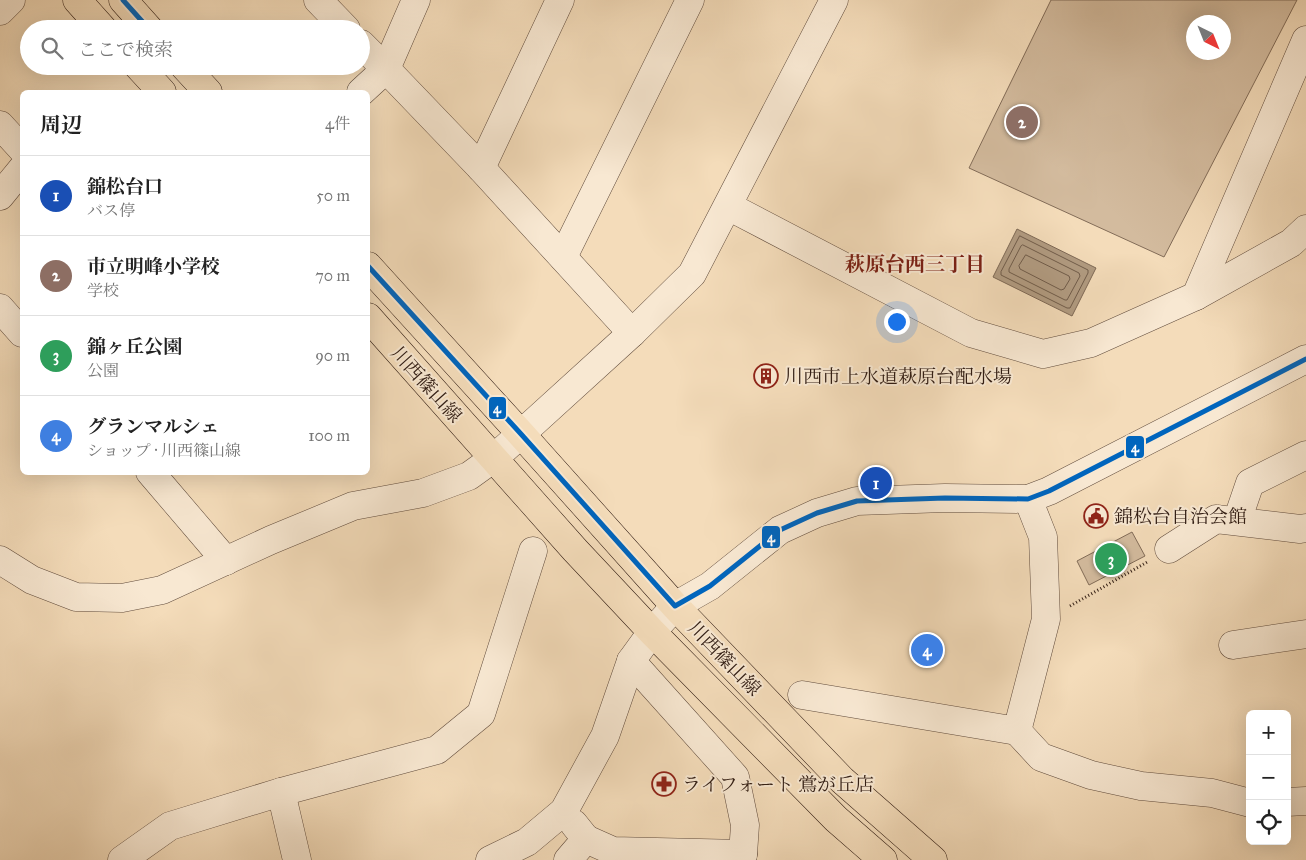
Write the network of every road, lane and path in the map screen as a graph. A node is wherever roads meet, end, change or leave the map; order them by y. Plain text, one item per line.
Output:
1 (11, 0) edge
2 (77, 0) edge
3 (122, 0) edge
4 (318, 0) edge
5 (416, 0) edge
6 (560, 0) edge
7 (690, 0) edge
8 (834, 0) edge
9 (0, 11) edge
10 (95, 20) edge
11 (141, 20) edge
12 (337, 20) edge
13 (1306, 40) edge
14 (370, 53) edge
15 (386, 69) junction
16 (146, 75) edge
17 (192, 75) edge
18 (160, 90) edge
19 (206, 90) edge
20 (363, 90) edge
21 (0, 125) edge
22 (20, 147) edge
23 (481, 168) junction
24 (20, 171) edge
25 (0, 196) edge
26 (728, 206) junction
27 (1306, 229) edge
28 (562, 257) junction
29 (370, 268) edge
30 (1196, 296) junction
31 (0, 308) edge
32 (370, 319) edge
33 (20, 331) edge
34 (632, 333) junction
35 (1306, 359) edge
36 (521, 434) junction
37 (1306, 455) edge
38 (494, 458) junction
39 (153, 475) edge
40 (1028, 499) junction
41 (1237, 521) junction
42 (1306, 528) edge
43 (1169, 549) joint
44 (533, 550) dead end
45 (0, 560) edge
46 (226, 561) junction
47 (675, 606) junction
48 (1046, 619) junction
49 (652, 632) junction
50 (1306, 634) edge
51 (1233, 645) dead end
52 (631, 661) junction
53 (802, 695) dead end
54 (1017, 731) junction
55 (280, 792) junction
56 (1306, 801) edge
57 (1246, 802) edge
58 (1291, 802) edge
59 (564, 811) junction
60 (586, 839) junction
61 (743, 857) edge
62 (122, 860) edge
63 (297, 860) edge
64 (490, 860) edge
65 (568, 860) edge
66 (883, 860) edge
67 (933, 860) edge

1 - 9 street
2 - 10 main road
3 - 11 main road
4 - 12 street
5 - 15 street
6 - 23 street
7 - 28 street
8 - 26 street
13 - 30 street
14 - 15 street
15 - 20 street
15 - 23 street
16 - 18 main road
17 - 19 main road
21 - 22 street
23 - 28 street
24 - 25 street
26 - 30 street
26 - 34 street
27 - 30 street
28 - 34 street
29 - 36 main road, 川西篠山線
31 - 33 street
32 - 38 main road, 川西篠山線
34 - 36 street
35 - 40 street
36 - 38 street
36 - 47 main road, 川西篠山線
37 - 41 street
38 - 46 street
38 - 49 main road, 川西篠山線
39 - 46 street
40 - 47 street
40 - 48 street
41 - 42 street
41 - 43 street
43 - 48 path
44 - 55 street
45 - 46 street
47 - 49 street
47 - 67 main road, 川西篠山線
48 - 54 street
49 - 52 street
49 - 66 main road, 川西篠山線
50 - 51 street
52 - 59 street
52 - 61 street
53 - 54 street
54 - 57 street
55 - 62 street
55 - 63 street
56 - 58 street
59 - 60 street
59 - 64 street
60 - 61 street
60 - 65 street

